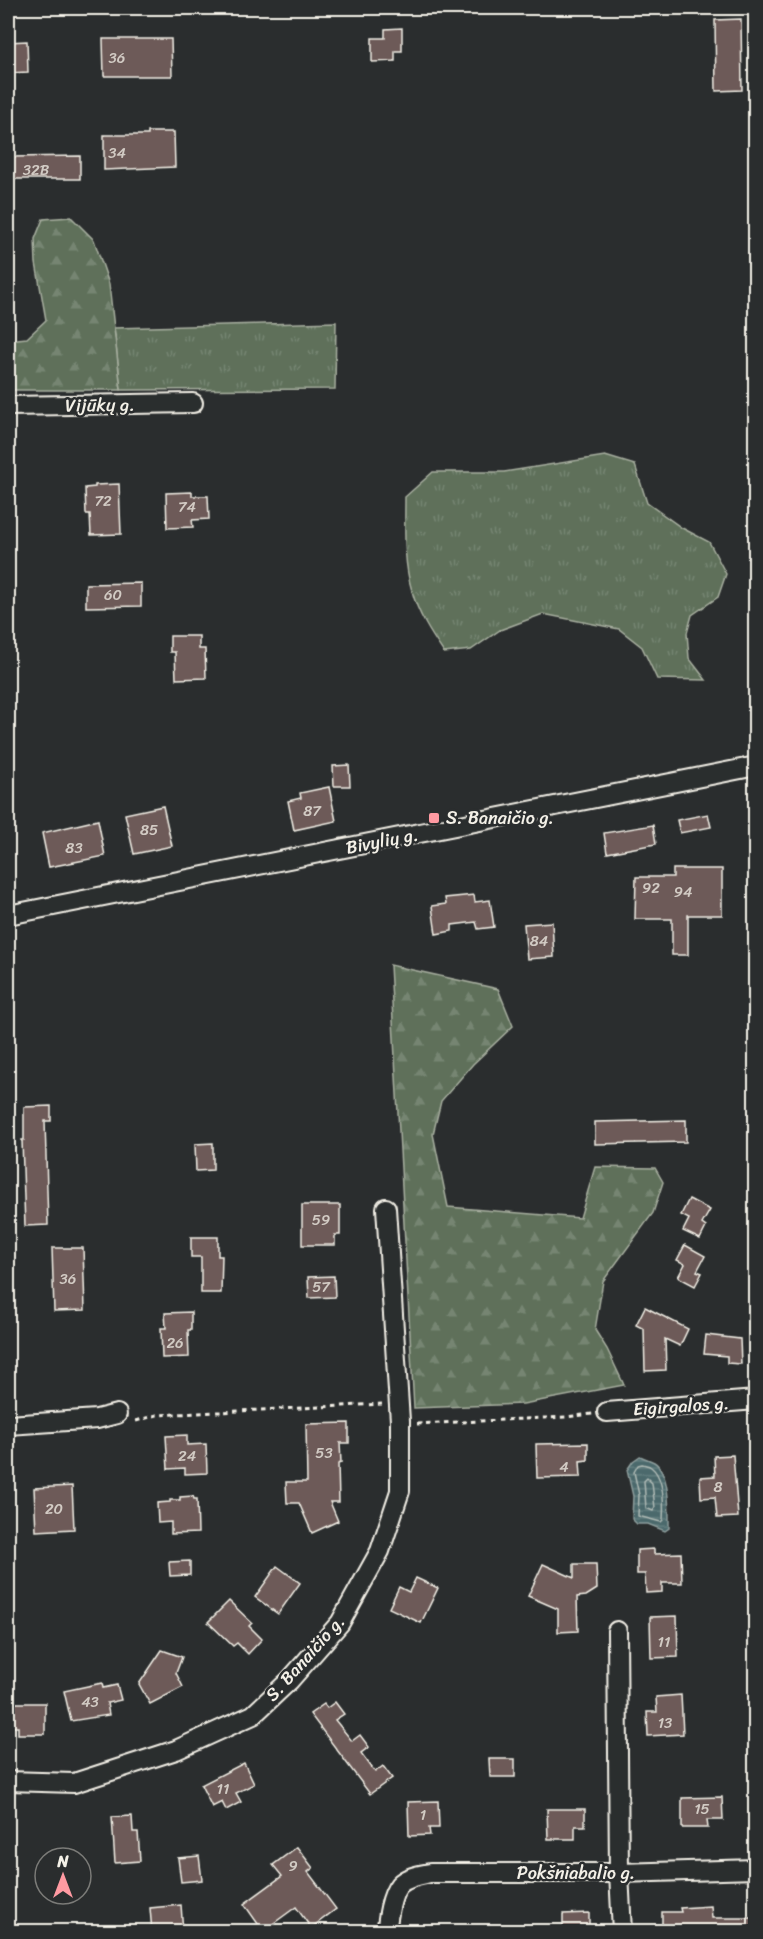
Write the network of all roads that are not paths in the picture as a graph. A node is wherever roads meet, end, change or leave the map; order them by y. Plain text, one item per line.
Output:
1 (193, 403) dead end
2 (8, 406) edge
3 (756, 766) edge
4 (8, 915) edge
5 (386, 1208) dead end
6 (756, 1400) edge
7 (607, 1412) road end
8 (117, 1414) dead end
9 (8, 1425) edge
10 (617, 1631) dead end
11 (8, 1781) edge
12 (756, 1869) edge
13 (620, 1873) junction
14 (387, 1932) edge
15 (622, 1932) edge

1 - 2 street, Vijūkų g.
3 - 4 street, Bivylių g.
5 - 11 street, S. Banaičio g.
6 - 7 street, Eigirgalos g.
8 - 9 street
10 - 13 street
12 - 13 street, Pokšniabalio g.
13 - 14 street, Pokšniabalio g.
13 - 15 street

